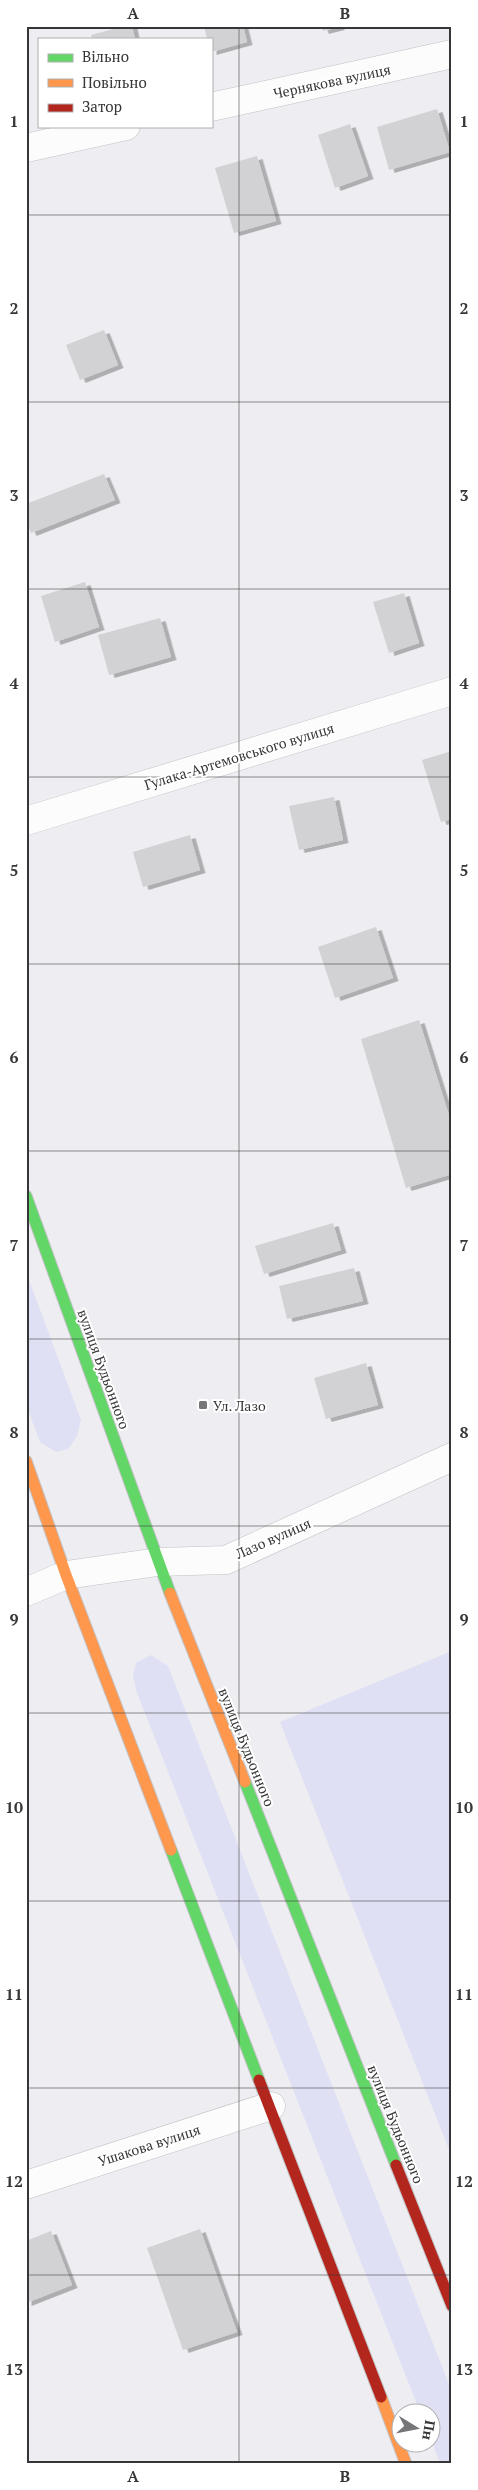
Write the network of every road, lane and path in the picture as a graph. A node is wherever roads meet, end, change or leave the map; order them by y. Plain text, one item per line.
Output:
1 (452, 54) edge
2 (212, 107) edge
3 (117, 128) edge
4 (26, 148) edge
5 (452, 692) edge
6 (26, 822) edge
7 (26, 1196) edge
8 (452, 1457) edge
9 (26, 1461) edge
10 (158, 1562) junction
11 (66, 1575) junction
12 (26, 1592) edge
13 (271, 2106) junction
14 (26, 2185) edge
15 (452, 2306) edge
16 (406, 2464) edge

1 - 2 street, Чернякова вулиця
3 - 4 street
5 - 6 street, Гулака-Артемовського вулиця
7 - 10 main road, вулиця Будьонного
8 - 10 street, Лазо вулиця
9 - 11 main road
10 - 11 street, Лазо вулиця
10 - 15 main road, вулиця Будьонного
11 - 12 street, Лазо вулиця
11 - 13 main road
13 - 14 street, Ушакова вулиця
13 - 16 main road

